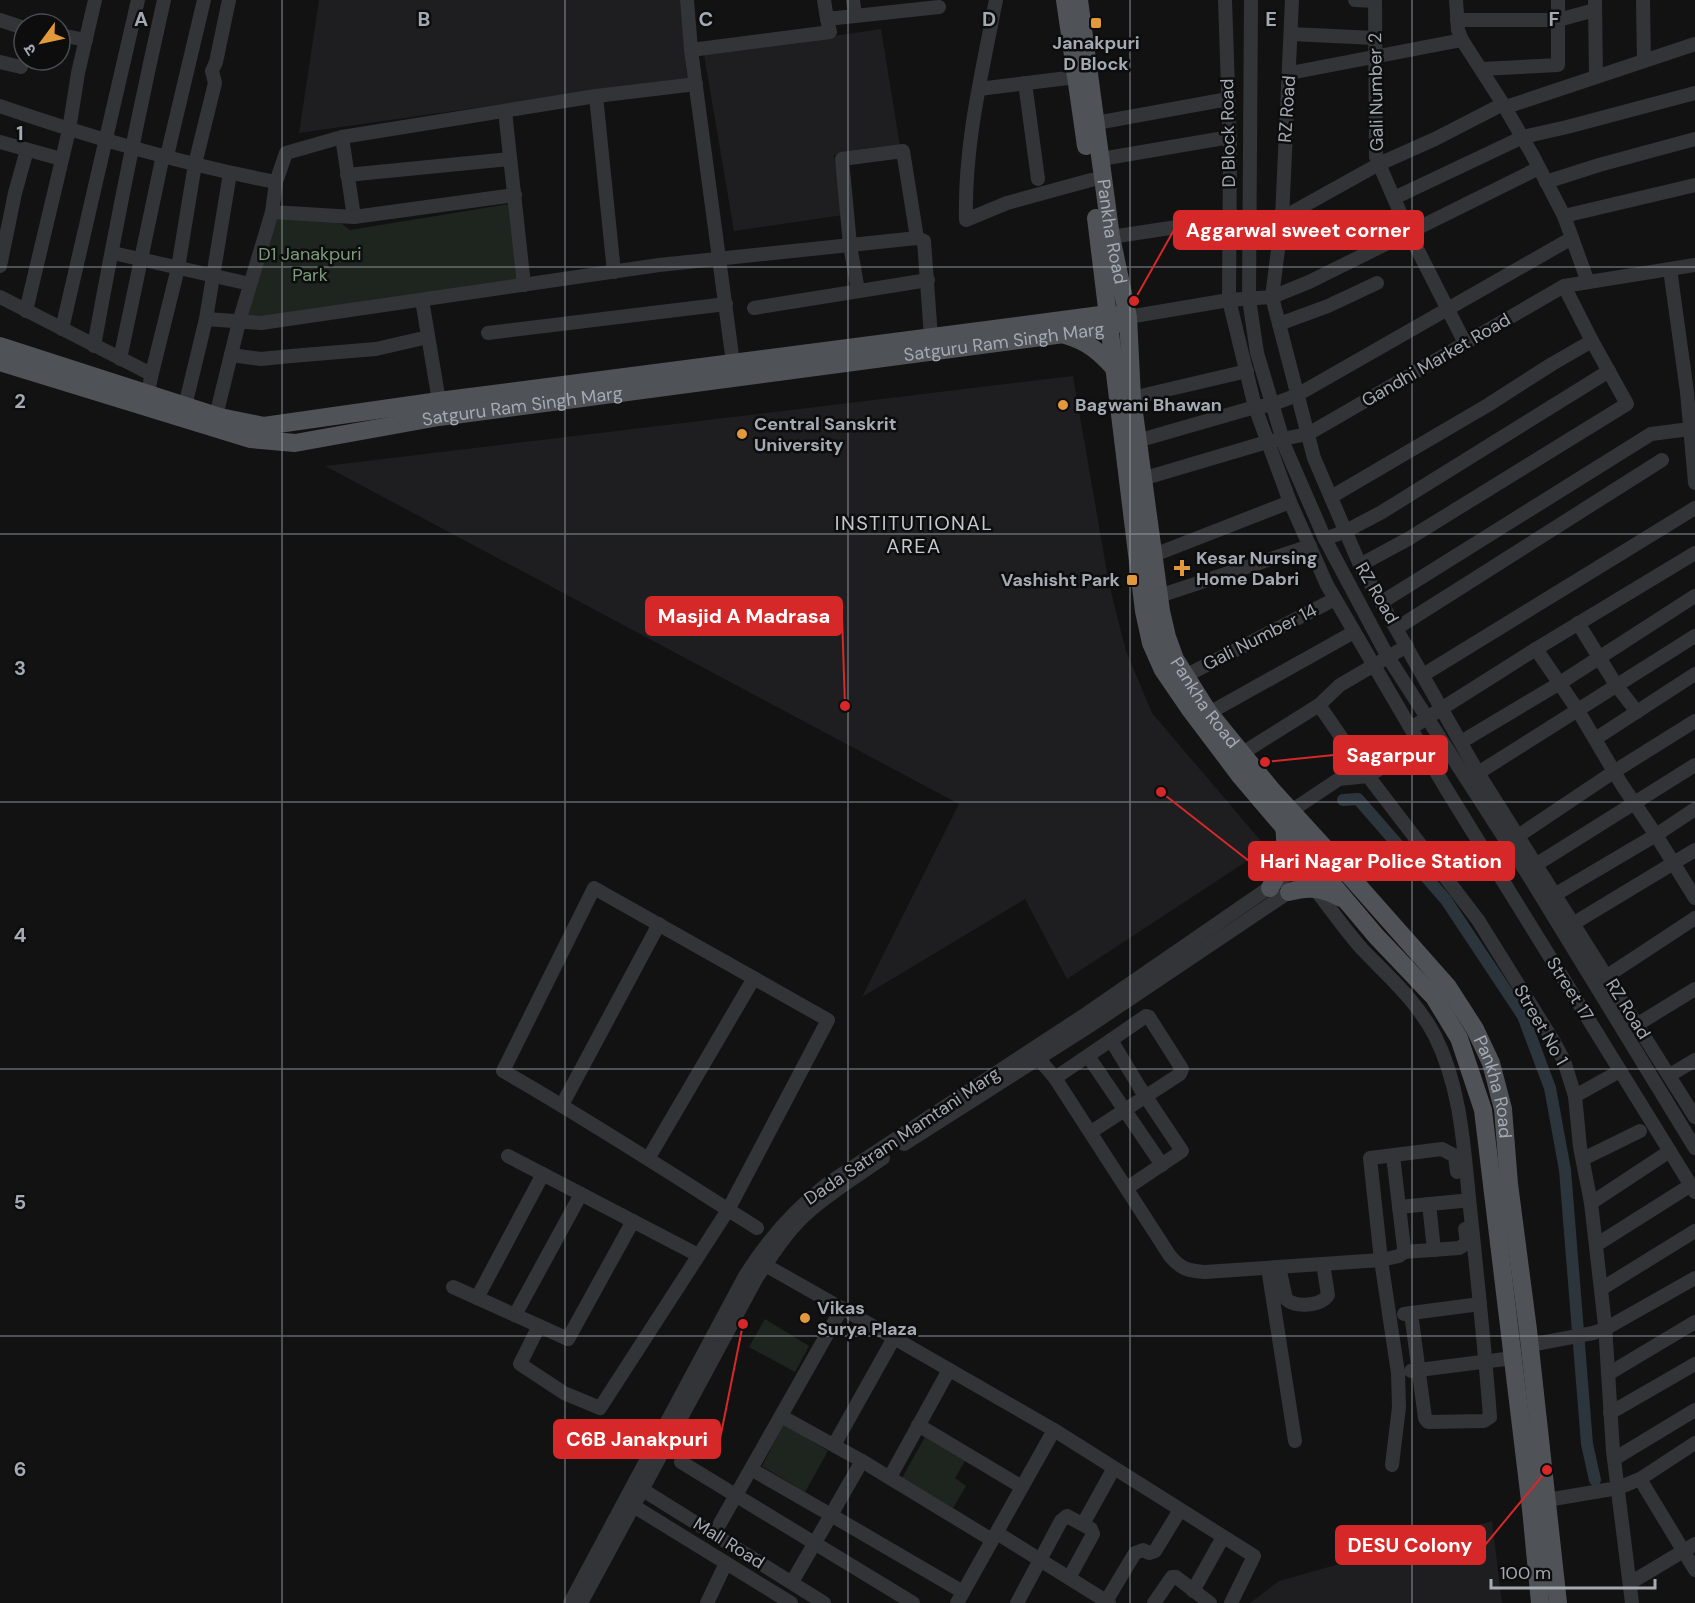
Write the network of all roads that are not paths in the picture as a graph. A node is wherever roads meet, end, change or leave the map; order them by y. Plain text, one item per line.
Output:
1 (95, 0) edge
2 (138, 0) edge
3 (164, 0) edge
4 (204, 0) edge
5 (229, 0) edge
6 (687, 0) edge
7 (824, 0) edge
8 (854, 0) edge
9 (996, 0) edge
10 (1065, 0) edge
11 (1079, 0) edge
12 (1225, 0) edge
13 (1251, 0) edge
14 (1292, 0) edge
15 (1355, 0) edge
16 (1456, 0) edge
17 (1558, 0) edge
18 (1643, 0) edge
19 (1375, 1) edge
20 (1595, 5) edge
21 (892, 6) edge
22 (939, 7) dead end
23 (855, 16) junction
24 (827, 19) junction
25 (1457, 20) junction
26 (1558, 20) junction
27 (1291, 34) junction
28 (72, 38) edge
29 (1375, 38) junction
30 (86, 40) junction
31 (1462, 40) junction
32 (1695, 44) edge
33 (691, 50) junction
34 (1375, 56) junction
35 (1644, 61) junction
36 (1481, 69) junction
37 (1290, 73) junction
38 (1076, 77) junction
39 (1596, 77) junction
40 (1025, 83) junction
41 (696, 84) junction
42 (979, 89) junction
43 (1695, 93) edge
44 (596, 96) junction
45 (1228, 99) junction
46 (0, 106) edge
47 (1505, 106) junction
48 (505, 111) junction
49 (1096, 123) junction
50 (69, 130) junction
51 (342, 137) junction
52 (1230, 137) junction
53 (1522, 137) junction
54 (1695, 139) edge
55 (106, 140) junction
56 (0, 142) edge
57 (131, 146) junction
58 (27, 150) junction
59 (165, 155) junction
60 (61, 159) junction
61 (510, 159) junction
62 (1101, 159) junction
63 (195, 164) junction
64 (1379, 164) junction
65 (1539, 168) junction
66 (230, 173) junction
67 (347, 176) junction
68 (1038, 179) dead end
69 (1091, 180) junction
70 (276, 182) junction
71 (1546, 182) junction
72 (1695, 185) edge
73 (515, 195) junction
74 (1394, 198) junction
75 (272, 212) junction
76 (1564, 216) junction
77 (354, 217) junction
78 (1282, 218) junction
79 (1229, 219) junction
80 (1409, 233) junction
81 (1111, 237) junction
82 (917, 238) junction
83 (1572, 238) junction
84 (850, 245) junction
85 (113, 253) junction
86 (721, 258) junction
87 (140, 259) junction
88 (1695, 265) edge
89 (0, 266) edge
90 (178, 268) junction
91 (1670, 269) junction
92 (614, 272) junction
93 (213, 276) junction
94 (927, 280) junction
95 (1588, 282) junction
96 (1377, 283) dead end
97 (250, 284) junction
98 (524, 285) junction
99 (1564, 286) junction
100 (1105, 290) junction
101 (858, 291) junction
102 (0, 297) edge
103 (1272, 297) junction
104 (1248, 299) junction
105 (422, 300) junction
106 (1229, 300) junction
107 (726, 304) junction
108 (754, 308) dead end
109 (1447, 309) junction
110 (26, 311) junction
111 (1077, 318) junction
112 (1128, 318) junction
113 (206, 319) junction
114 (1109, 321) junction
115 (239, 322) junction
116 (1279, 324) junction
117 (62, 329) junction
118 (488, 333) dead end
119 (1063, 334) junction
120 (429, 337) junction
121 (931, 337) junction
122 (1592, 341) junction
123 (1465, 343) junction
124 (94, 345) junction
125 (0, 346) edge
126 (231, 355) junction
127 (120, 359) junction
128 (0, 362) edge
129 (1114, 369) junction
130 (1247, 370) junction
131 (734, 371) junction
132 (1609, 371) junction
133 (149, 385) junction
134 (1691, 391) edge
135 (1297, 395) junction
136 (1132, 398) junction
137 (439, 401) junction
138 (1271, 405) junction
139 (185, 406) junction
140 (1255, 407) junction
141 (216, 416) junction
142 (1690, 429) junction
143 (1308, 434) junction
144 (1282, 440) junction
145 (1137, 441) junction
146 (1267, 442) junction
147 (1662, 460) dead end
148 (1142, 479) junction
149 (1695, 483) edge
150 (1331, 496) junction
151 (1290, 502) junction
152 (1695, 508) edge
153 (1346, 531) junction
154 (1325, 539) junction
155 (1310, 546) junction
156 (1695, 553) edge
157 (1154, 555) junction
158 (1360, 565) junction
159 (1159, 596) junction
160 (1695, 596) edge
161 (1335, 599) junction
162 (1382, 602) junction
163 (1578, 623) junction
164 (1397, 628) junction
165 (1354, 632) junction
166 (1695, 636) edge
167 (1407, 646) junction
168 (1536, 649) junction
169 (1388, 657) junction
170 (1599, 658) junction
171 (1374, 664) junction
172 (1695, 674) edge
173 (1423, 675) junction
174 (1185, 676) junction
175 (1560, 683) junction
176 (1616, 685) junction
177 (1318, 705) junction
178 (1442, 709) junction
179 (1577, 709) junction
180 (1636, 712) junction
181 (1209, 714) junction
182 (1428, 718) junction
183 (1695, 721) edge
184 (1411, 728) junction
185 (1595, 739) junction
186 (1461, 742) junction
187 (1420, 744) junction
188 (1241, 754) junction
189 (1695, 765) edge
190 (1615, 771) junction
191 (1478, 773) junction
192 (1368, 776) junction
193 (1634, 803) junction
194 (1695, 809) edge
195 (1288, 819) junction
196 (1656, 835) junction
197 (1518, 836) junction
198 (1695, 850) edge
199 (1323, 859) junction
200 (1673, 863) junction
201 (1537, 864) junction
202 (1270, 888) junction
203 (1314, 888) junction
204 (1289, 892) junction
205 (1694, 892) edge
206 (1556, 894) junction
207 (1346, 900) junction
208 (1695, 918) edge
209 (659, 924) junction
210 (1575, 924) junction
211 (1561, 930) junction
212 (1607, 976) junction
213 (754, 978) junction
214 (1695, 989) edge
215 (1638, 1024) junction
216 (1111, 1040) junction
217 (1088, 1056) junction
218 (1039, 1059) junction
219 (1695, 1060) edge
220 (1620, 1071) junction
221 (1670, 1075) junction
222 (1055, 1078) junction
223 (1146, 1096) junction
224 (1575, 1096) junction
225 (562, 1105) junction
226 (1125, 1110) junction
227 (1695, 1117) edge
228 (1640, 1131) dead end
229 (1090, 1132) junction
230 (1695, 1148) edge
231 (1670, 1151) junction
232 (508, 1156) dead end
233 (1393, 1156) junction
234 (648, 1159) junction
235 (1583, 1159) junction
236 (1162, 1165) junction
237 (543, 1174) junction
238 (1127, 1188) junction
239 (1693, 1188) edge
240 (581, 1194) junction
241 (1461, 1201) junction
242 (1591, 1203) junction
243 (1429, 1204) junction
244 (1399, 1206) junction
245 (728, 1210) junction
246 (633, 1221) junction
247 (757, 1228) dead end
248 (1695, 1231) edge
249 (1596, 1245) junction
250 (1434, 1250) junction
251 (1404, 1252) junction
252 (698, 1255) junction
253 (1381, 1260) junction
254 (1323, 1264) junction
255 (765, 1265) junction
256 (1274, 1267) junction
257 (1695, 1278) edge
258 (453, 1287) dead end
259 (1601, 1289) junction
260 (477, 1298) junction
261 (1480, 1304) junction
262 (842, 1308) junction
263 (1411, 1313) junction
264 (515, 1315) junction
265 (1390, 1316) junction
266 (1695, 1322) edge
267 (539, 1326) junction
268 (1599, 1331) junction
269 (894, 1338) junction
270 (1530, 1345) junction
271 (1513, 1358) junction
272 (1486, 1360) junction
273 (1695, 1364) edge
274 (949, 1370) junction
275 (1418, 1370) junction
276 (1398, 1373) junction
277 (1608, 1374) junction
278 (1610, 1413) junction
279 (1693, 1415) edge
280 (781, 1416) junction
281 (918, 1425) junction
282 (1054, 1430) junction
283 (1295, 1441) dead end
284 (1695, 1443) edge
285 (834, 1445) junction
286 (1614, 1459) junction
287 (862, 1461) junction
288 (681, 1462) dead end
289 (1392, 1465) dead end
290 (751, 1468) junction
291 (1114, 1468) junction
292 (890, 1477) junction
293 (1640, 1479) junction
294 (638, 1486) junction
295 (1022, 1487) junction
296 (1611, 1490) junction
297 (735, 1497) junction
298 (1547, 1500) junction
299 (629, 1503) junction
300 (1180, 1510) junction
301 (831, 1515) junction
302 (1083, 1524) junction
303 (714, 1534) junction
304 (995, 1537) junction
305 (1223, 1537) junction
306 (814, 1544) junction
307 (1689, 1547) edge
308 (1041, 1560) junction
309 (726, 1563) junction
310 (1695, 1570) edge
311 (1069, 1578) junction
312 (792, 1582) junction
313 (1630, 1583) junction
314 (1193, 1591) junction
315 (960, 1598) edge
316 (1106, 1602) edge
317 (570, 1603) edge
318 (581, 1603) edge
319 (707, 1603) edge
320 (791, 1603) edge
321 (824, 1603) edge
322 (913, 1603) edge
323 (1017, 1603) edge
324 (1154, 1603) edge
325 (1210, 1603) edge
326 (1230, 1603) edge
327 (1540, 1603) edge
328 (1558, 1603) edge
329 (1632, 1603) edge

1 - 30 street
2 - 55 street
3 - 57 street
4 - 59 street
5 - 63 street
6 - 33 street
7 - 24 street
8 - 23 street
9 - 42 street
10 - 38 main road, Pankha Road
11 - 49 main road, Pankha Road
12 - 45 street, D Block Road
13 - 104 street
14 - 27 street, RZ Road
15 - 19 street
16 - 25 street
17 - 26 street
18 - 35 street
19 - 29 street, Gali Number 2
20 - 26 street
20 - 39 street
21 - 22 street
21 - 23 street
23 - 24 street
24 - 33 street
25 - 26 street
25 - 31 street
26 - 36 street
27 - 29 street
27 - 37 street, RZ Road
28 - 30 street
29 - 34 street, Gali Number 2
30 - 50 street
31 - 34 street
31 - 36 street
32 - 35 street
33 - 41 street
34 - 37 street
34 - 64 street, Gali Number 2
35 - 39 street
36 - 47 street
37 - 78 street, RZ Road
38 - 40 street
38 - 69 main road, Pankha Road
39 - 47 street
40 - 42 street
40 - 68 street
41 - 44 street
41 - 86 street
42 - 69 street
43 - 53 street
44 - 48 street
44 - 92 street
45 - 49 street
45 - 52 street, D Block Road
46 - 50 street
47 - 53 street
47 - 64 street
48 - 51 street
48 - 61 street
49 - 62 main road, Pankha Road
50 - 55 street
50 - 60 street
51 - 67 street
51 - 70 street
52 - 62 street
52 - 79 street, D Block Road
53 - 65 street
53 - 74 street
54 - 71 street
55 - 57 street
55 - 117 street
56 - 58 street
57 - 59 street
57 - 85 street
58 - 60 street
58 - 89 street
59 - 63 street
59 - 87 street
60 - 110 street
61 - 67 street
61 - 73 street
62 - 81 main road, Pankha Road
63 - 66 street
63 - 90 street
64 - 74 street, Gali Number 2
64 - 78 street
65 - 71 street
65 - 80 street
66 - 70 street
66 - 93 street
67 - 77 street
69 - 100 main road, Pankha Road
70 - 75 street
71 - 76 street
72 - 76 street
73 - 77 street
73 - 98 street
74 - 80 street, Gali Number 2
75 - 77 street
75 - 97 street
76 - 83 street
78 - 103 street, RZ Road
79 - 81 street
79 - 106 street, D Block Road
80 - 103 street
80 - 109 street, Gali Number 2
81 - 112 main road, Pankha Road
82 - 84 street
82 - 84 street
82 - 94 street
83 - 95 street
83 - 109 street
84 - 86 street
84 - 101 street
85 - 87 street
85 - 124 street
86 - 92 street
86 - 107 street
87 - 90 street
87 - 127 street
88 - 91 street
90 - 93 street
90 - 133 street
91 - 95 street
91 - 134 street
92 - 98 street
93 - 97 street
93 - 113 street
94 - 101 street
94 - 121 street
95 - 99 street
96 - 116 street
97 - 115 street
98 - 105 street
99 - 122 street
99 - 123 street, Gandhi Market Road
100 - 111 main road
100 - 114 main road, Pankha Road
101 - 108 street
102 - 110 street
103 - 104 street
103 - 116 street, RZ Road
104 - 106 street
104 - 138 street
105 - 115 street
105 - 120 street
106 - 112 street
106 - 130 street, D Block Road
107 - 118 street
107 - 131 street
109 - 123 street, Gali Number 2
109 - 135 street
110 - 117 street
111 - 114 main road, Satguru Ram Singh Marg
111 - 121 main road, Satguru Ram Singh Marg
112 - 114 main road, Satguru Ram Singh Marg
112 - 136 main road, Pankha Road
113 - 115 street
113 - 139 street
114 - 119 main road, Satguru Ram Singh Marg
114 - 129 main road, Pankha Road
115 - 126 street
116 - 135 street, RZ Road
117 - 124 street
119 - 129 main road
119 - 131 main road, Satguru Ram Singh Marg
120 - 126 street
120 - 137 street
121 - 131 main road, Satguru Ram Singh Marg
122 - 132 street
122 - 150 street
123 - 143 street, Gandhi Market Road
124 - 127 street
125 - 133 main road, Satguru Ram Singh Marg
126 - 141 street
127 - 133 street
128 - 131 main road, Satguru Ram Singh Marg
129 - 195 main road, Pankha Road
130 - 136 street
130 - 140 street, D Block Road
131 - 137 main road, Satguru Ram Singh Marg
132 - 153 street
132 - 158 street
133 - 139 main road, Satguru Ram Singh Marg
134 - 142 street
135 - 138 street
135 - 143 street, RZ Road
136 - 145 main road, Pankha Road
137 - 141 main road, Satguru Ram Singh Marg
138 - 140 street
138 - 144 street
139 - 141 main road, Satguru Ram Singh Marg
140 - 145 street
140 - 146 street, D Block Road
142 - 149 street
142 - 162 street
143 - 144 street, Gandhi Market Road
143 - 150 street, RZ Road
144 - 146 street, Gandhi Market Road
144 - 154 street
145 - 148 main road, Pankha Road
146 - 148 street, Gandhi Market Road
146 - 151 street, D Block Road
147 - 164 street
148 - 157 main road, Pankha Road
150 - 153 street, RZ Road
151 - 155 street, D Block Road
151 - 157 street
152 - 173 street
153 - 154 street
153 - 158 street, RZ Road
154 - 169 street
155 - 159 street
155 - 161 street, D Block Road
156 - 163 street
157 - 159 main road, Pankha Road
158 - 162 street, RZ Road
159 - 174 main road, Pankha Road
160 - 170 street
161 - 165 street, D Block Road
161 - 174 street, Gali Number 14
162 - 164 street, RZ Road
163 - 168 street
163 - 170 street
164 - 167 street, RZ Road
165 - 171 street, Street 17
165 - 181 street
166 - 176 street
167 - 169 street
167 - 173 street, RZ Road
168 - 175 street
168 - 178 street
169 - 171 street
169 - 182 street
170 - 175 street
170 - 176 street
171 - 177 street
171 - 184 street, Street 17
172 - 180 street
173 - 178 street, RZ Road
174 - 181 main road, Pankha Road
175 - 179 street
175 - 186 street
176 - 179 street
176 - 180 street
177 - 188 street
177 - 192 street, Street No 1
178 - 182 street
178 - 186 street, RZ Road
179 - 185 street
179 - 191 street
180 - 185 street
181 - 188 main road, Pankha Road
182 - 184 street
182 - 211 street
183 - 190 street
184 - 187 street, Street 17
185 - 190 street
186 - 191 street, RZ Road
187 - 192 street
187 - 220 street, Street 17
188 - 195 main road, Pankha Road
189 - 193 street
190 - 193 street
190 - 197 street
191 - 197 street, RZ Road
192 - 195 street
192 - 224 street, Street No 1
193 - 196 street
193 - 201 street
194 - 196 street
195 - 199 main road, Pankha Road
195 - 202 main road
196 - 200 street
196 - 206 street
197 - 201 street, RZ Road
198 - 200 street
199 - 202 street, Dada Satram Mamtani Marg
199 - 204 street, Dada Satram Mamtani Marg
199 - 207 main road, Pankha Road
199 - 270 main road, Pankha Road
200 - 205 street
200 - 210 street
201 - 206 street, RZ Road
202 - 294 street, Dada Satram Mamtani Marg
203 - 204 main road
203 - 207 main road
203 - 261 street
204 - 218 street, Dada Satram Mamtani Marg
206 - 210 street, RZ Road
207 - 271 main road, Pankha Road
208 - 212 street
209 - 213 street
209 - 225 street
209 - 225 street
210 - 211 street
210 - 212 street, RZ Road
211 - 230 street
212 - 215 street, RZ Road
213 - 234 street
213 - 245 street
214 - 215 street
215 - 221 street, RZ Road
216 - 217 street
216 - 223 street
216 - 223 street
217 - 222 street
217 - 226 street
218 - 222 street
218 - 255 street, Dada Satram Mamtani Marg
219 - 221 street
220 - 224 street
220 - 231 street, Street 17
221 - 227 street, RZ Road
222 - 229 street
223 - 226 street
223 - 236 street
224 - 235 street, Street No 1
225 - 234 street
226 - 229 street
226 - 236 street
228 - 235 street
229 - 238 street
231 - 239 street, Street 17
231 - 242 street
232 - 237 street
233 - 241 street
233 - 244 street
233 - 253 street
234 - 245 street
235 - 242 street, Street No 1
236 - 238 street
237 - 240 street
237 - 260 street
238 - 256 street
239 - 249 street
240 - 246 street
240 - 264 street
241 - 243 street
241 - 250 street
242 - 249 street, Street No 1
243 - 244 street
243 - 250 street
244 - 251 street
245 - 247 street
245 - 252 street
246 - 252 street
246 - 267 street
248 - 259 street
249 - 259 street, Street No 1
250 - 251 street
251 - 253 street
252 - 267 street
253 - 254 street
253 - 265 street
254 - 256 street
254 - 256 street
255 - 262 street
255 - 294 street, Dada Satram Mamtani Marg
256 - 283 street
257 - 268 street
258 - 260 street
259 - 268 street, Street No 1
260 - 264 street
261 - 263 street
261 - 272 street
262 - 269 street
262 - 280 street
263 - 265 street
263 - 275 street
264 - 267 street
265 - 276 street
266 - 277 street
268 - 270 street
268 - 277 street, Street No 1
269 - 274 street
269 - 285 street
270 - 298 main road, Pankha Road
271 - 272 street
271 - 327 main road, Pankha Road
272 - 275 street
272 - 275 street
273 - 278 street
274 - 281 street
274 - 282 street
275 - 276 street
276 - 289 street
277 - 278 street, Street No 1
278 - 286 street, Street No 1
279 - 286 street
280 - 285 street
280 - 290 street
281 - 292 street
281 - 295 street
282 - 291 street
282 - 295 street
284 - 293 street
285 - 287 street
286 - 296 street, Street No 1
287 - 292 street
287 - 301 street
288 - 297 street
290 - 297 street
290 - 301 street
291 - 300 street
291 - 302 street
292 - 304 street
293 - 296 street
293 - 307 street
294 - 299 street, Dada Satram Mamtani Marg
294 - 303 street, Mall Road
295 - 304 street
296 - 298 street
296 - 313 street, Street No 1
297 - 303 street
297 - 306 street
298 - 328 main road, Pankha Road
299 - 309 street, Mall Road
299 - 317 street, Dada Satram Mamtani Marg
299 - 318 street, Dada Satram Mamtani Marg
300 - 305 street
300 - 316 street
301 - 306 street
301 - 315 street
302 - 308 street
302 - 311 street
303 - 312 street, Mall Road
304 - 308 street
304 - 315 street
305 - 314 street
305 - 326 street
306 - 312 street
306 - 322 street
307 - 310 street
307 - 313 street
308 - 311 street
308 - 323 street
309 - 319 street
309 - 320 street, Mall Road
311 - 316 street
312 - 321 street, Mall Road
313 - 329 street, Street No 1
314 - 324 street
314 - 325 street

